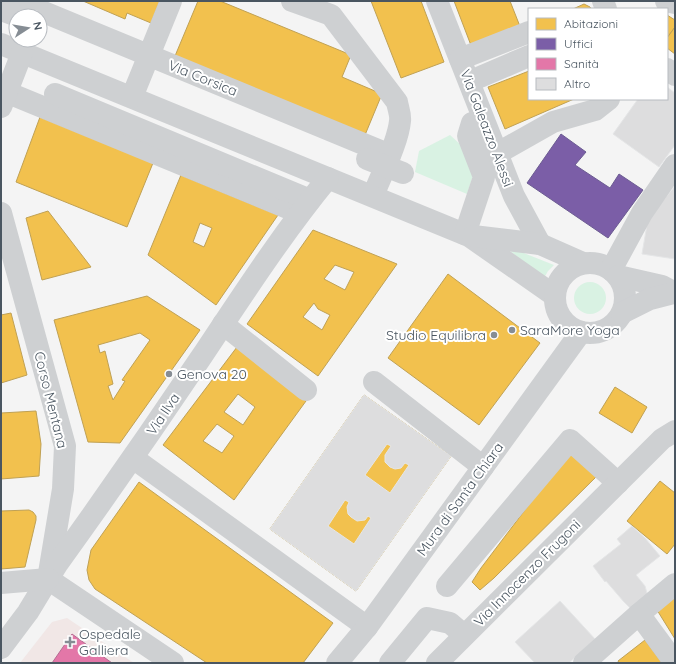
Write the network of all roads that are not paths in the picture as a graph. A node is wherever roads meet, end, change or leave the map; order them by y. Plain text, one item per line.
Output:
1 (17, 1) edge
2 (171, 1) edge
3 (292, 1) edge
4 (437, 1) edge
5 (666, 1) edge
6 (675, 2) edge
7 (48, 28) edge
8 (528, 32) edge
9 (1, 44) edge
10 (22, 53) junction
11 (528, 56) edge
12 (460, 59) junction
13 (146, 62) junction
14 (480, 77) dead end
15 (55, 94) dead end
16 (132, 97) junction
17 (4, 100) edge
18 (608, 100) edge
19 (472, 123) dead end
20 (496, 154) junction
21 (393, 165) junction
22 (675, 165) edge
23 (328, 178) junction
24 (373, 196) junction
25 (305, 206) junction
26 (1, 213) edge
27 (467, 235) junction
28 (540, 244) junction
29 (583, 263) junction
30 (614, 273) junction
31 (675, 293) edge
32 (555, 296) junction
33 (622, 313) junction
34 (223, 324) junction
35 (582, 332) junction
36 (374, 382) dead end
37 (306, 390) dead end
38 (675, 431) edge
39 (133, 458) junction
40 (484, 467) junction
41 (618, 483) junction
42 (101, 504) junction
43 (60, 506) junction
44 (675, 568) edge
45 (675, 573) edge
46 (48, 579) junction
47 (1, 583) edge
48 (675, 584) edge
49 (447, 586) dead end
50 (639, 614) junction
51 (367, 627) junction
52 (464, 635) junction
53 (1, 648) edge
54 (173, 663) edge
55 (337, 663) edge
56 (390, 663) edge
57 (437, 663) edge
58 (584, 663) edge
59 (675, 663) edge

1 - 13 street, Via Corsica
2 - 13 street
3 - 21 street
4 - 12 street, Via Galeazzo Alessi
5 - 6 street
7 - 13 street, Via Corsica
8 - 12 street, Via Galeazzo Alessi
9 - 10 street
10 - 16 street
10 - 17 street
11 - 14 street, Via Galeazzo Alessi
12 - 20 street, Via Galeazzo Alessi
13 - 16 street
13 - 21 street, Via Corsica
15 - 25 street
16 - 23 street
17 - 25 street
18 - 20 street
19 - 27 street
20 - 28 street, Via Galeazzo Alessi
21 - 24 street
22 - 30 street
23 - 24 street
23 - 25 street, Via Ilva
24 - 27 street
25 - 34 street, Via Ilva
26 - 43 street, Corso Mentana
27 - 28 street
27 - 32 street
28 - 29 street
29 - 30 street
29 - 32 street
30 - 31 street
30 - 33 street
31 - 33 street
32 - 35 street
33 - 35 street
34 - 37 street
34 - 39 street, Via Ilva
35 - 40 street, Mura di Santa Chiara
36 - 40 street
38 - 41 street, Via Innocenzo Frugoni
39 - 42 street, Via Ilva
39 - 51 street
40 - 51 street, Mura di Santa Chiara
41 - 49 street
41 - 52 street, Via Innocenzo Frugoni
42 - 43 street
42 - 46 street, Via Ilva
43 - 46 street, Corso Mentana
44 - 45 street
46 - 47 street
46 - 53 street, Corso Mentana
46 - 54 street
48 - 50 street
50 - 58 street
50 - 59 street
51 - 55 street, Mura di Santa Chiara
52 - 56 street
52 - 57 street, Via Innocenzo Frugoni

